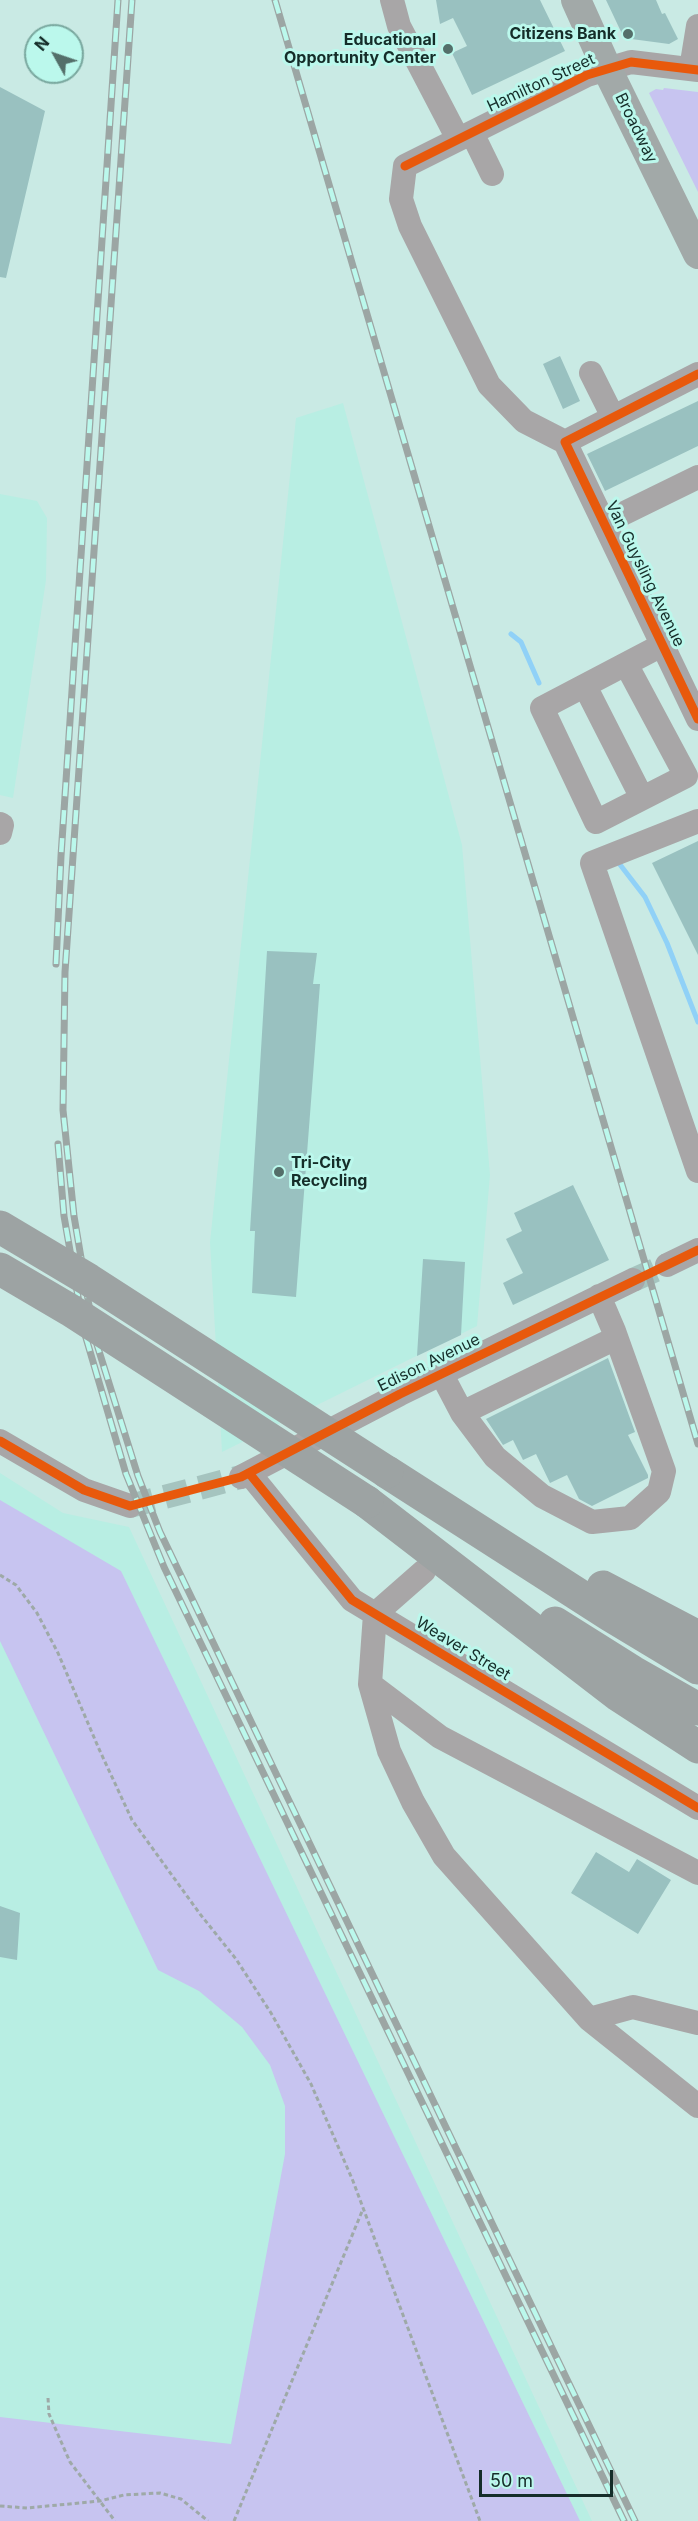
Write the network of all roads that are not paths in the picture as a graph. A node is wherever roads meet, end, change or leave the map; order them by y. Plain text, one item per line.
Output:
1 (392, 0) edge
2 (576, 0) edge
3 (698, 26) edge
4 (607, 69) junction
5 (695, 70) edge
6 (465, 136) junction
7 (492, 174) dead end
8 (698, 255) edge
9 (591, 373) dead end
10 (698, 374) edge
11 (613, 417) junction
12 (565, 442) junction
13 (698, 477) edge
14 (604, 523) junction
15 (662, 645) junction
16 (626, 664) junction
17 (585, 686) junction
18 (698, 719) edge
19 (642, 798) junction
20 (698, 821) edge
21 (0, 824) edge
22 (0, 833) edge
23 (698, 1171) edge
24 (0, 1227) edge
25 (698, 1250) edge
26 (667, 1264) tunnel mouth
27 (0, 1269) edge
28 (633, 1280) tunnel mouth
29 (599, 1296) junction
30 (616, 1338) junction
31 (441, 1373) junction
32 (462, 1413) junction
33 (0, 1442) edge
34 (387, 1472) junction
35 (245, 1475) joint
36 (367, 1502) junction
37 (130, 1506) tunnel mouth
38 (424, 1571) dead end
39 (375, 1614) junction
40 (698, 1637) edge
41 (698, 1668) edge
42 (370, 1684) junction
43 (698, 1709) edge
44 (698, 1747) edge
45 (698, 1808) edge
46 (697, 1871) edge
47 (589, 2019) junction
48 (698, 2023) edge
49 (698, 2106) edge

1 - 6 street
2 - 4 main road, Broadway
3 - 5 street
4 - 5 street, Hamilton Street
4 - 6 street, Hamilton Street
4 - 8 main road, Broadway
6 - 7 street
6 - 12 street, Hamilton Street
9 - 11 street
10 - 11 street
11 - 12 street
12 - 14 street, Van Guysling Avenue
13 - 14 street
14 - 15 street, Van Guysling Avenue
15 - 16 street
15 - 18 street, Van Guysling Avenue
16 - 17 street
16 - 19 street
17 - 19 street
17 - 19 street
20 - 23 street
21 - 22 street
24 - 34 highway, bridge
25 - 26 street
27 - 36 highway, bridge
28 - 29 street, Edison Avenue
29 - 30 street
29 - 31 street, Edison Avenue
30 - 32 street
30 - 32 street
31 - 32 street
31 - 35 street, Edison Avenue
33 - 37 street
34 - 40 highway
34 - 41 highway
35 - 39 street, Weaver Street
36 - 43 highway
36 - 44 highway
38 - 39 street
39 - 42 street
39 - 45 street, Weaver Street
42 - 46 street
42 - 47 street
47 - 48 street
47 - 49 street

